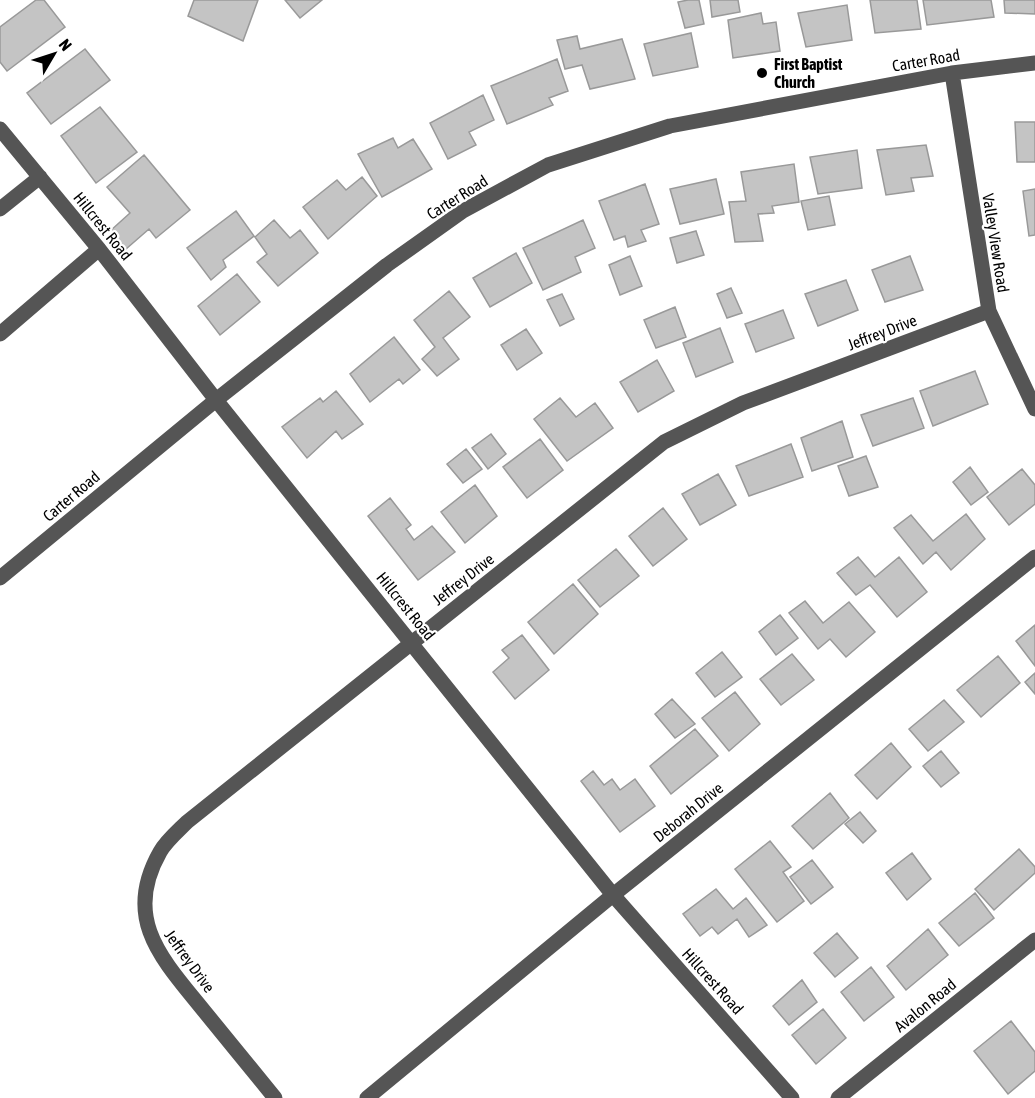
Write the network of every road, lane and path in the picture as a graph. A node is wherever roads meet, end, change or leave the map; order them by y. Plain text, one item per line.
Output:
1 (1035, 63) edge
2 (952, 73) junction
3 (0, 129) edge
4 (40, 177) junction
5 (0, 208) edge
6 (99, 249) junction
7 (989, 311) junction
8 (0, 334) edge
9 (216, 400) junction
10 (1035, 409) edge
11 (1035, 557) edge
12 (0, 578) edge
13 (412, 642) junction
14 (613, 895) junction
15 (1035, 940) edge
16 (276, 1098) edge
17 (367, 1098) edge
18 (792, 1098) edge
19 (838, 1098) edge

1 - 2 street, Carter Road
2 - 7 street, Valley View Road
2 - 9 street, Carter Road
3 - 4 street, Hillcrest Road
4 - 5 street
4 - 6 street, Hillcrest Road
6 - 8 street
6 - 9 street, Hillcrest Road
7 - 10 street, Valley View Road
7 - 13 street, Jeffrey Drive
9 - 12 street, Carter Road
9 - 13 street, Hillcrest Road
11 - 14 street, Deborah Drive
13 - 14 street, Hillcrest Road
13 - 16 street, Jeffrey Drive
14 - 17 street, Deborah Drive
14 - 18 street, Hillcrest Road
15 - 19 street, Avalon Road

